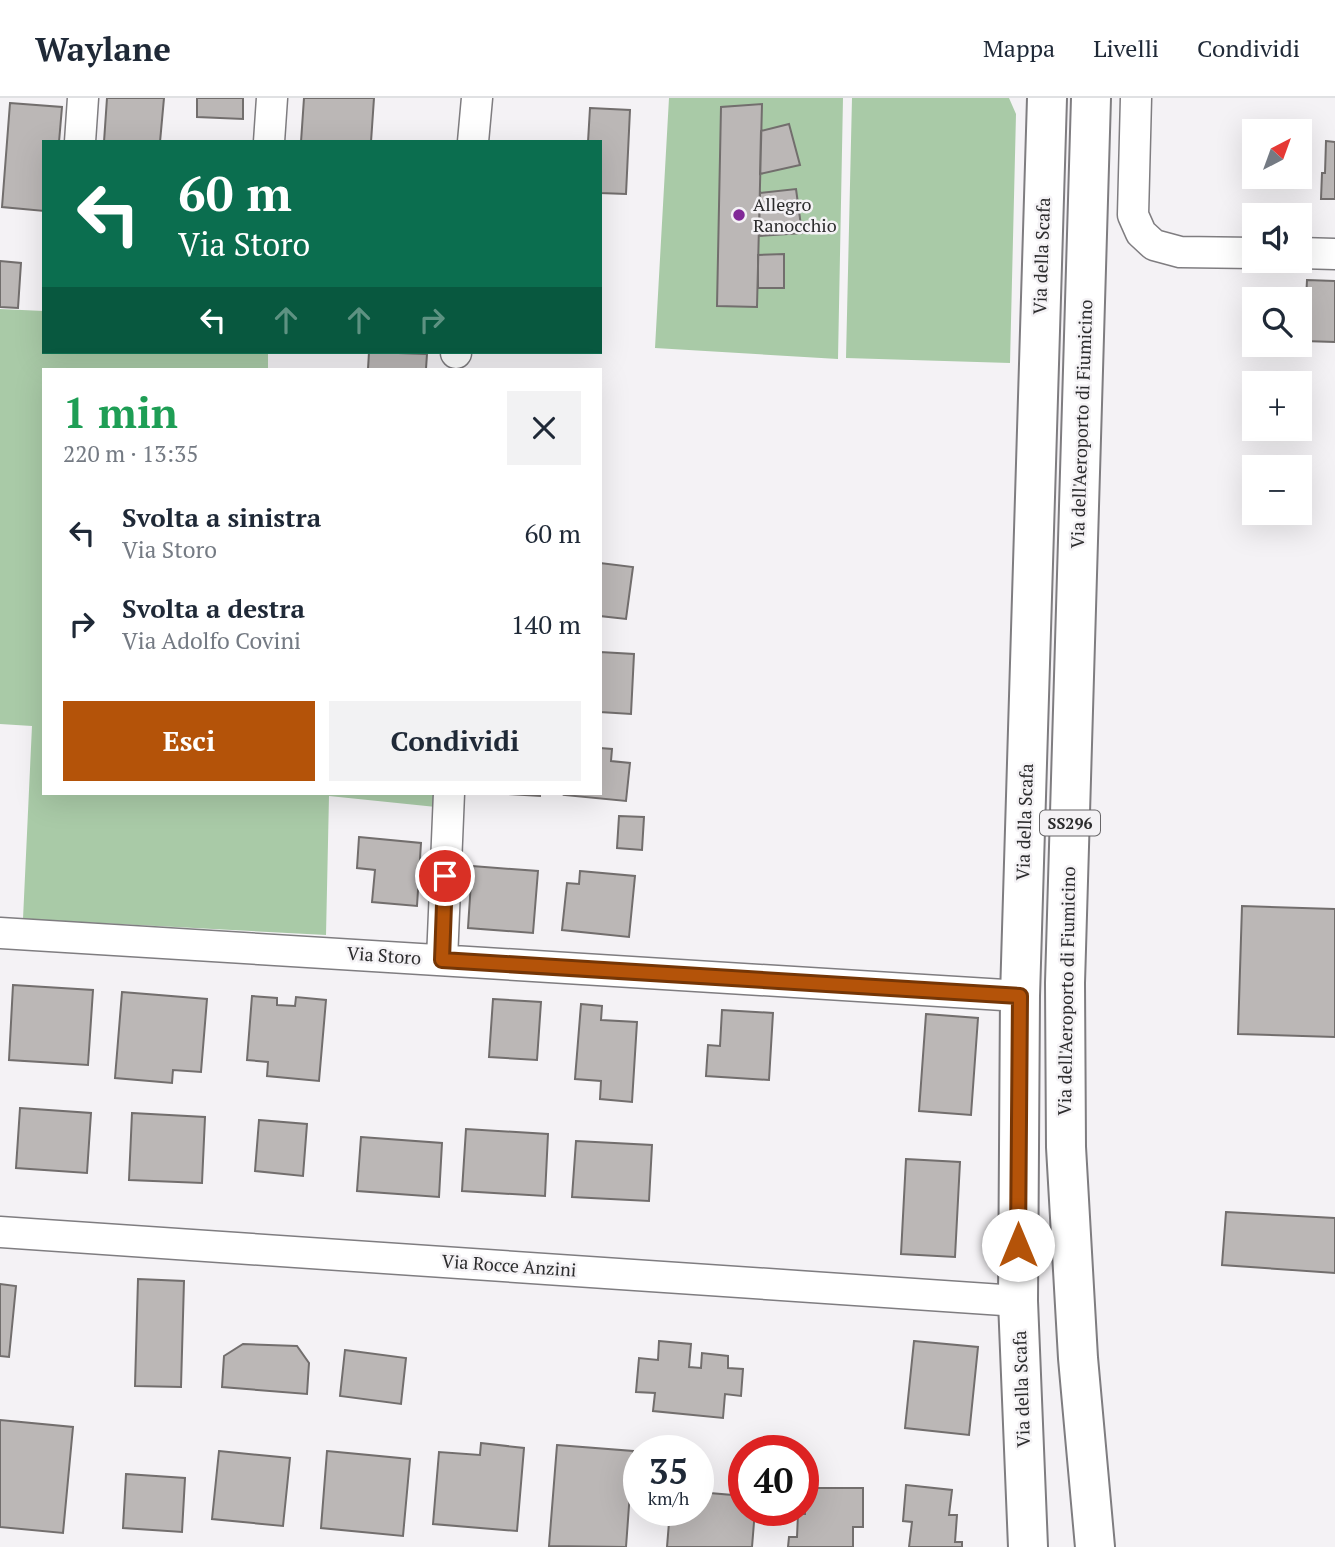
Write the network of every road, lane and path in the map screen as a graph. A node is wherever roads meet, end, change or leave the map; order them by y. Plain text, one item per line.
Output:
1 (83, 98) edge
2 (272, 98) edge
3 (477, 98) edge
4 (1034, 98) edge
5 (1047, 98) edge
6 (1091, 98) edge
7 (1136, 98) edge
8 (80, 140) edge
9 (269, 140) edge
10 (473, 140) edge
11 (1045, 145) junction
12 (1242, 253) edge
13 (1312, 253) edge
14 (1335, 254) edge
15 (449, 795) edge
16 (0, 933) edge
17 (442, 960) junction
18 (1020, 996) junction
19 (0, 1231) edge
20 (1018, 1301) junction
21 (1028, 1547) edge
22 (1095, 1547) edge

1 - 8 street
2 - 9 street
3 - 10 street
4 - 11 street
5 - 11 street, Via della Scafa
6 - 22 street, Via dell'Aeroporto di Fiumicino / SS296
7 - 12 street
11 - 18 street, Via della Scafa
13 - 14 street
15 - 17 street
16 - 17 street, Via Storo
17 - 18 street, Via Storo
18 - 20 street, Via della Scafa
19 - 20 street, Via Rocce Anzini
20 - 21 street, Via della Scafa

